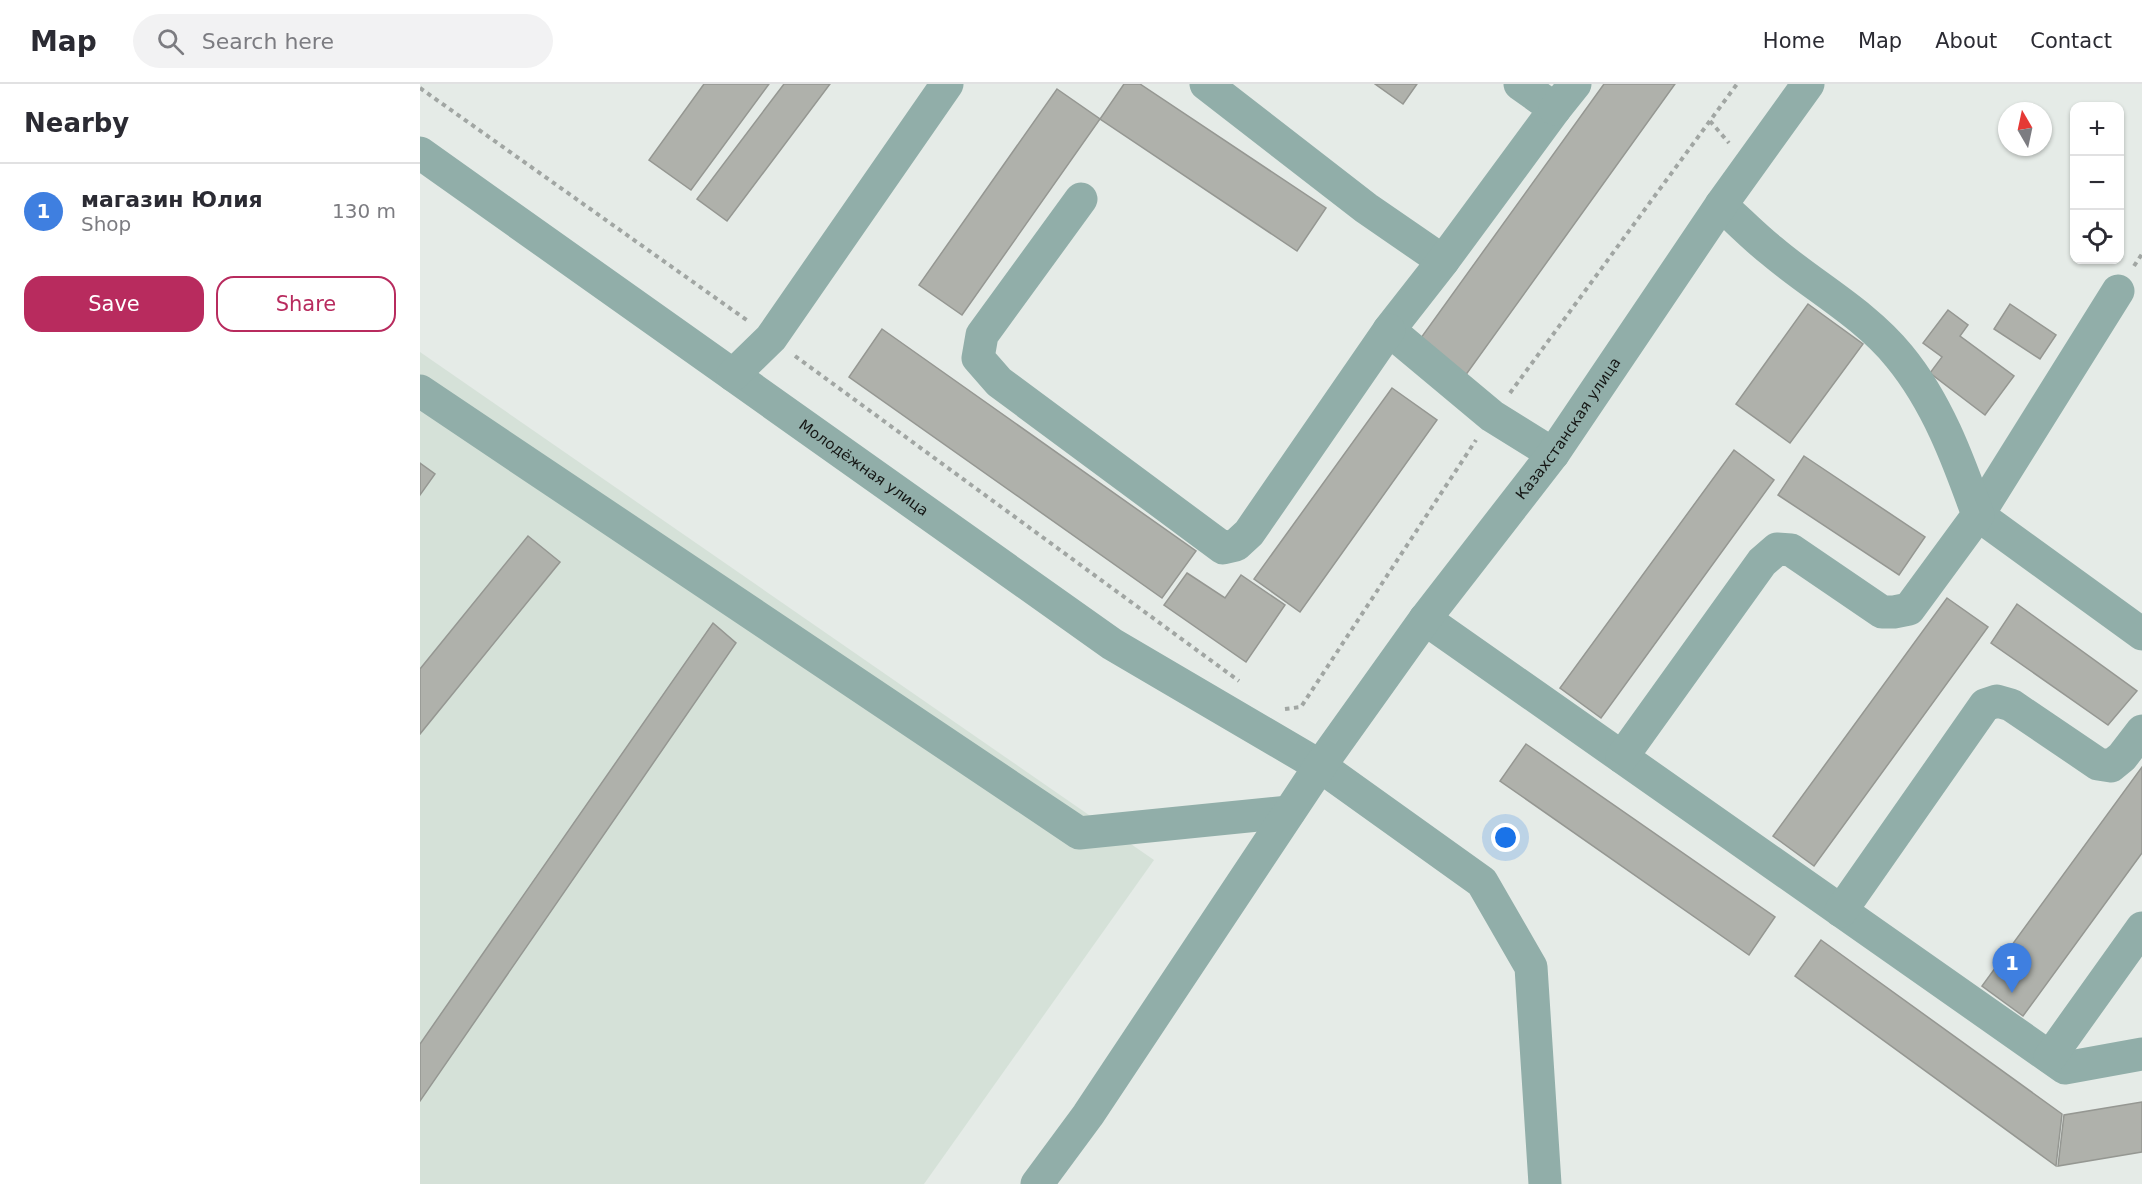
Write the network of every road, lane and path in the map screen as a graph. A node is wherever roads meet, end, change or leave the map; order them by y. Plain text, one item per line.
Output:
1 (947, 84) edge
2 (1206, 84) edge
3 (1520, 84) edge
4 (1575, 84) edge
5 (1808, 84) edge
6 (420, 88) edge
7 (1555, 109) junction
8 (420, 153) edge
9 (1082, 199) dead end
10 (1721, 205) junction
11 (1443, 261) junction
12 (2118, 291) dead end
13 (1389, 330) junction
14 (771, 338) junction
15 (733, 375) junction
16 (420, 391) edge
17 (1554, 454) junction
18 (1978, 515) junction
19 (1425, 619) junction
20 (2142, 634) edge
21 (2142, 731) edge
22 (1622, 758) junction
23 (1320, 766) junction
24 (1289, 812) junction
25 (1841, 911) junction
26 (2142, 928) edge
27 (2142, 1054) edge
28 (2050, 1057) junction
29 (1037, 1184) edge
30 (1545, 1184) edge

1 - 14 street
2 - 11 street
3 - 7 street
4 - 7 street
5 - 10 street, Казахстанская улица
6 - 14 path
7 - 11 street
8 - 15 street, Молодёжная улица
9 - 13 street
10 - 17 street, Казахстанская улица
10 - 18 street
11 - 13 street
12 - 18 street
13 - 17 street
14 - 15 street
15 - 23 street, Молодёжная улица
16 - 24 street
17 - 19 street, Казахстанская улица
18 - 20 street
18 - 22 street
19 - 22 street
19 - 23 street, Казахстанская улица
21 - 25 street
22 - 25 street
23 - 24 street, Казахстанская улица
23 - 30 street, Молодёжная улица
24 - 29 street, Казахстанская улица
25 - 28 street
26 - 28 street
27 - 28 street

